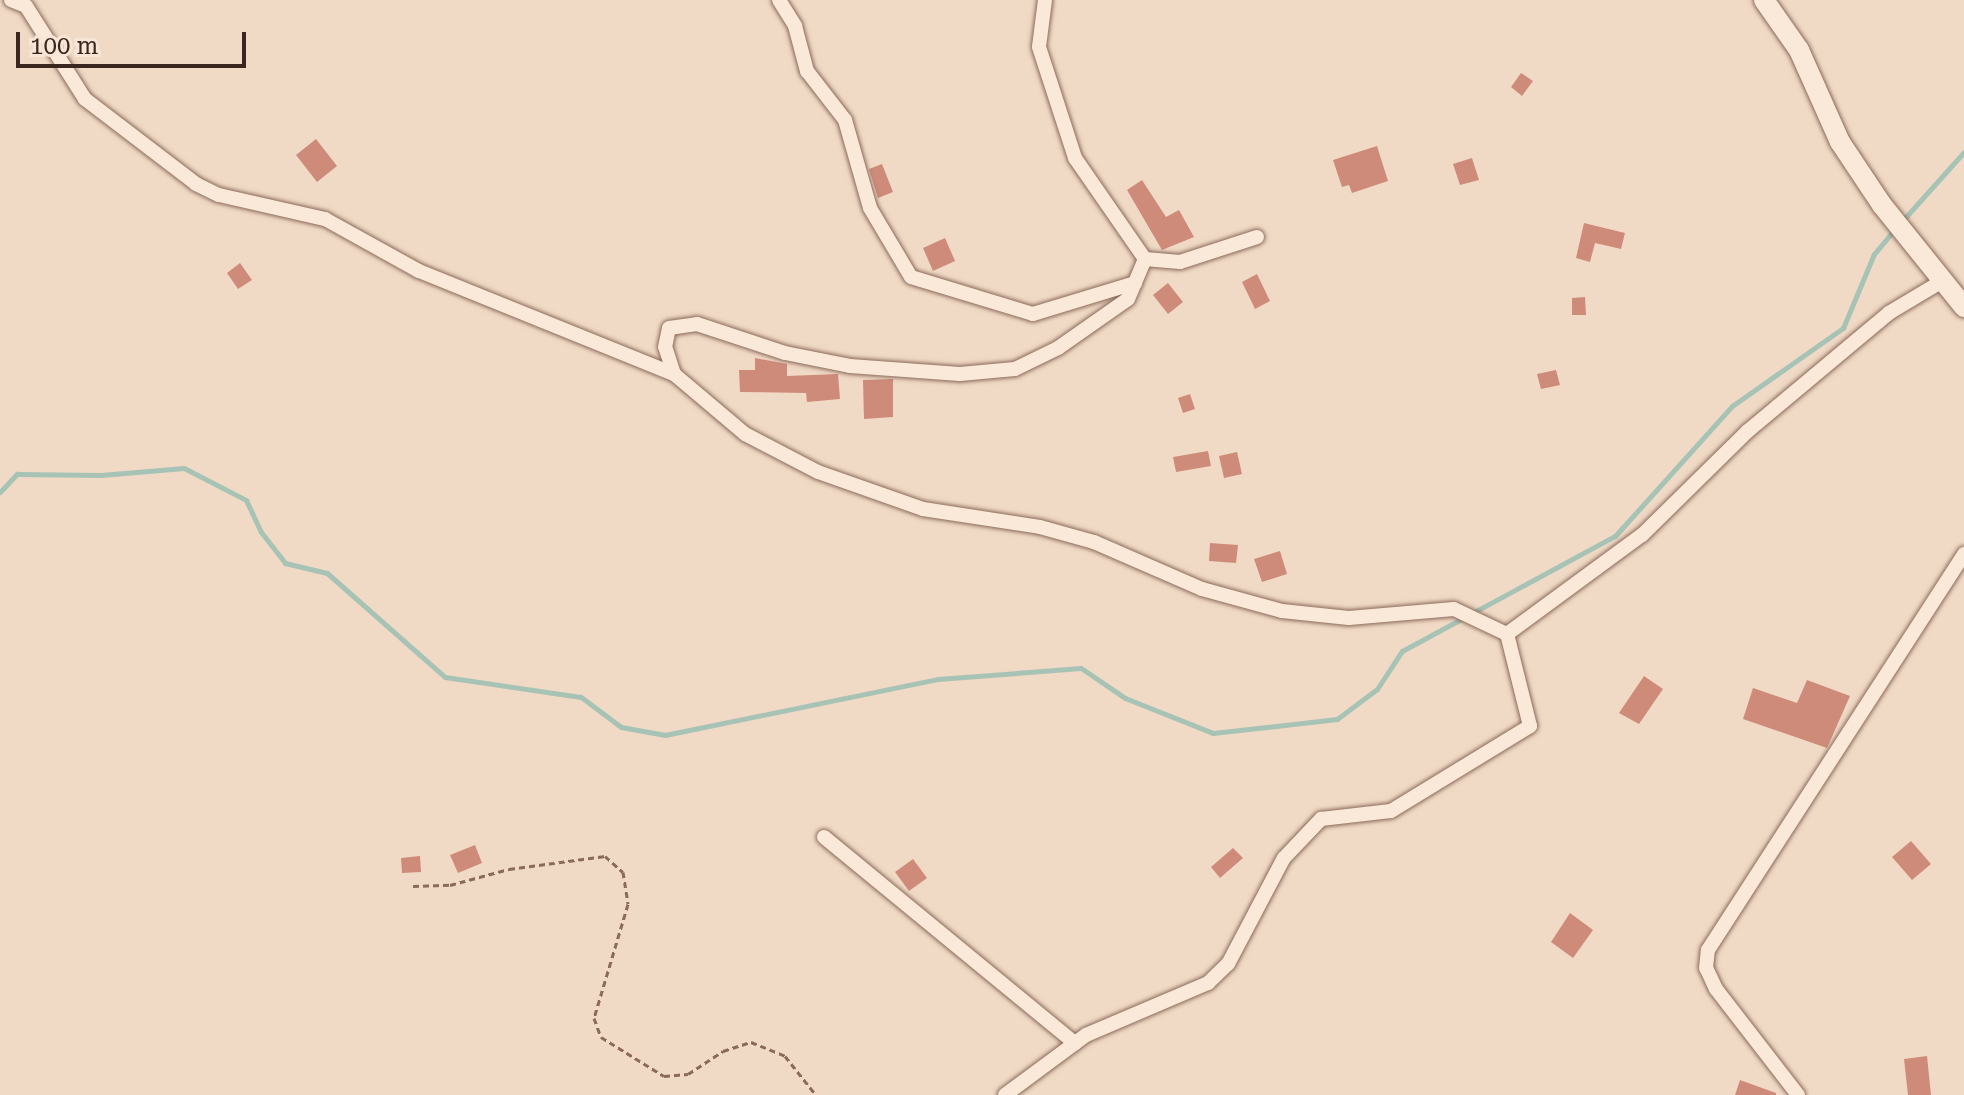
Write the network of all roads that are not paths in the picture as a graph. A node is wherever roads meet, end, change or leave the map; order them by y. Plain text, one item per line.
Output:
1 (11, 0) edge
2 (779, 0) edge
3 (1045, 0) edge
4 (1764, 0) edge
5 (1257, 237) dead end
6 (1145, 259) junction
7 (1944, 280) junction
8 (1135, 283) junction
9 (1964, 307) edge
10 (674, 374) junction
11 (1964, 554) edge
12 (1507, 634) junction
13 (824, 837) dead end
14 (1075, 1043) junction
15 (1005, 1095) edge
16 (1798, 1095) edge

1 - 10 street
2 - 8 street
3 - 6 street
4 - 7 main road
5 - 6 street
6 - 8 street
7 - 9 main road
7 - 12 street
8 - 10 street
10 - 12 street
11 - 16 street
12 - 14 street
13 - 14 street
14 - 15 street

